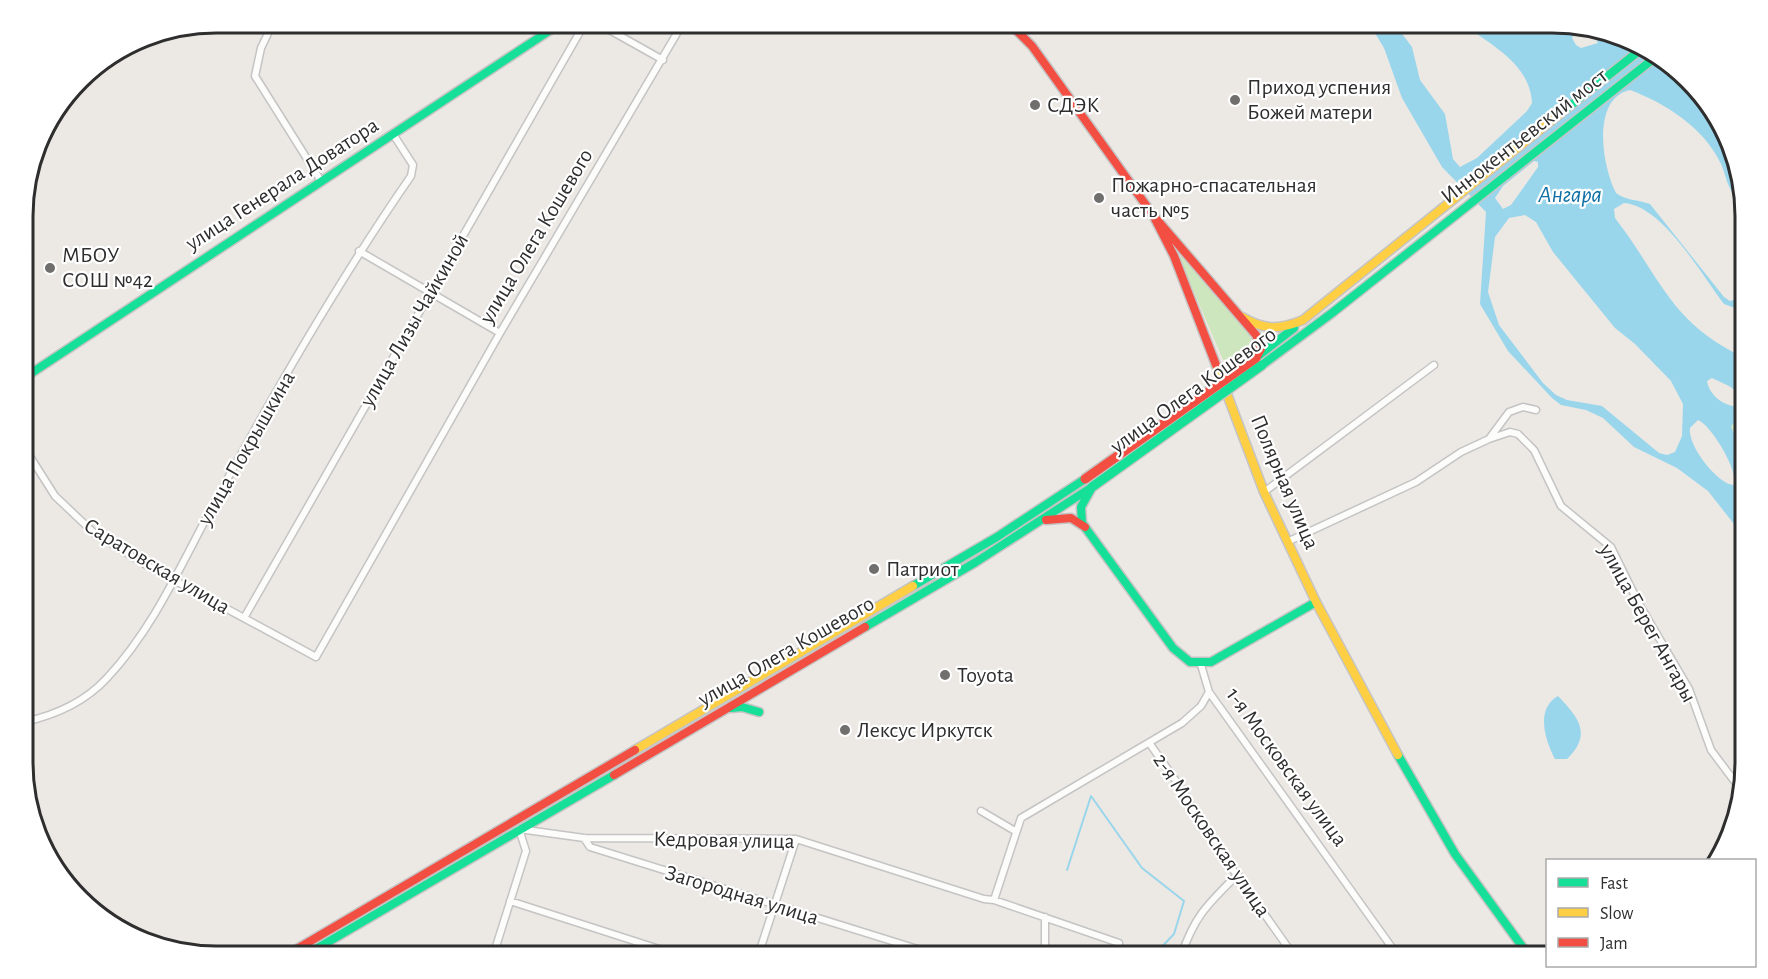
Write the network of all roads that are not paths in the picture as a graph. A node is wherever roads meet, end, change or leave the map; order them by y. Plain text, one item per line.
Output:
1 (268, 33) edge
2 (545, 33) edge
3 (579, 33) edge
4 (616, 33) edge
5 (677, 33) edge
6 (1019, 33) edge
7 (1636, 53) edge
8 (663, 60) junction
9 (1650, 61) edge
10 (393, 135) junction
11 (321, 181) junction
12 (1153, 215) junction
13 (1416, 247) joint
14 (359, 251) junction
15 (430, 293) junction
16 (1324, 305) junction
17 (1242, 317) junction
18 (500, 333) junction
19 (1259, 362) junction
20 (1434, 365) dead end
21 (33, 372) edge
22 (1536, 410) dead end
23 (1489, 439) junction
24 (33, 462) edge
25 (1092, 487) junction
26 (1264, 492) junction
27 (1041, 521) junction
28 (1085, 527) junction
29 (1287, 542) junction
30 (173, 580) junction
31 (1316, 602) junction
32 (244, 618) junction
33 (316, 657) joint
34 (1201, 665) junction
35 (1209, 692) junction
36 (759, 712) dead end
37 (717, 714) junction
38 (33, 719) edge
39 (1150, 744) junction
40 (1734, 781) edge
41 (981, 811) dead end
42 (519, 830) junction
43 (1015, 831) junction
44 (584, 838) junction
45 (796, 839) junction
46 (1238, 874) junction
47 (994, 900) junction
48 (510, 901) junction
49 (775, 906) junction
50 (1045, 917) junction
51 (1119, 943) dead end
52 (302, 946) edge
53 (321, 946) edge
54 (496, 946) edge
55 (650, 946) edge
56 (761, 946) edge
57 (907, 946) edge
58 (1045, 946) edge
59 (1184, 946) edge
60 (1287, 946) edge
61 (1391, 946) edge
62 (1522, 946) edge

1 - 11 street
2 - 10 main road, улица Генерала Доватора
3 - 15 street, улица Лизы Чайкиной
4 - 8 street
5 - 8 street, улица Олега Кошевого
6 - 12 main road, Полярная улица
7 - 16 main road, Иннокентьевский мост
8 - 18 street, улица Олега Кошевого
9 - 13 main road, Иннокентьевский мост
10 - 11 main road, улица Генерала Доватора
10 - 14 street, улица Покрышкина
11 - 21 main road, улица Генерала Доватора
12 - 17 main road
12 - 26 main road, Полярная улица
13 - 19 main road, улица Олега Кошевого
14 - 15 street
14 - 30 street, улица Покрышкина
15 - 18 street
15 - 32 street, улица Лизы Чайкиной
16 - 17 main road
16 - 19 main road, улица Олега Кошевого
17 - 19 main road
18 - 33 street, улица Олега Кошевого
19 - 25 main road, улица Олега Кошевого, bridge
19 - 52 main road, улица Олега Кошевого, bridge
20 - 26 street
22 - 23 street
23 - 29 street
23 - 40 street, улица Берег Ангары
24 - 30 street, Саратовская улица
25 - 27 main road, улица Олега Кошевого
25 - 28 main road
26 - 29 main road, Полярная улица
27 - 28 main road
27 - 37 main road, улица Олега Кошевого
28 - 34 main road
29 - 31 main road, Полярная улица
30 - 32 street, Саратовская улица
30 - 38 street, улица Покрышкина
31 - 34 main road
31 - 62 main road, Полярная улица
32 - 33 street, Саратовская улица
34 - 35 street, 1-я Московская улица
35 - 39 street
35 - 61 street, 1-я Московская улица
36 - 37 main road
37 - 42 main road, улица Олега Кошевого
39 - 43 street
39 - 46 street, 2-я Московская улица
41 - 43 street
42 - 44 street, Кедровая улица
42 - 48 street
42 - 53 main road, улица Олега Кошевого
43 - 47 street
44 - 45 street, Кедровая улица
44 - 49 street, Загородная улица
45 - 47 street, Кедровая улица
45 - 49 street
46 - 59 street
46 - 60 street, 2-я Московская улица
47 - 50 street, Кедровая улица
48 - 54 street
48 - 55 street
49 - 56 street
49 - 57 street, Загородная улица
50 - 51 street, Кедровая улица
50 - 58 street

